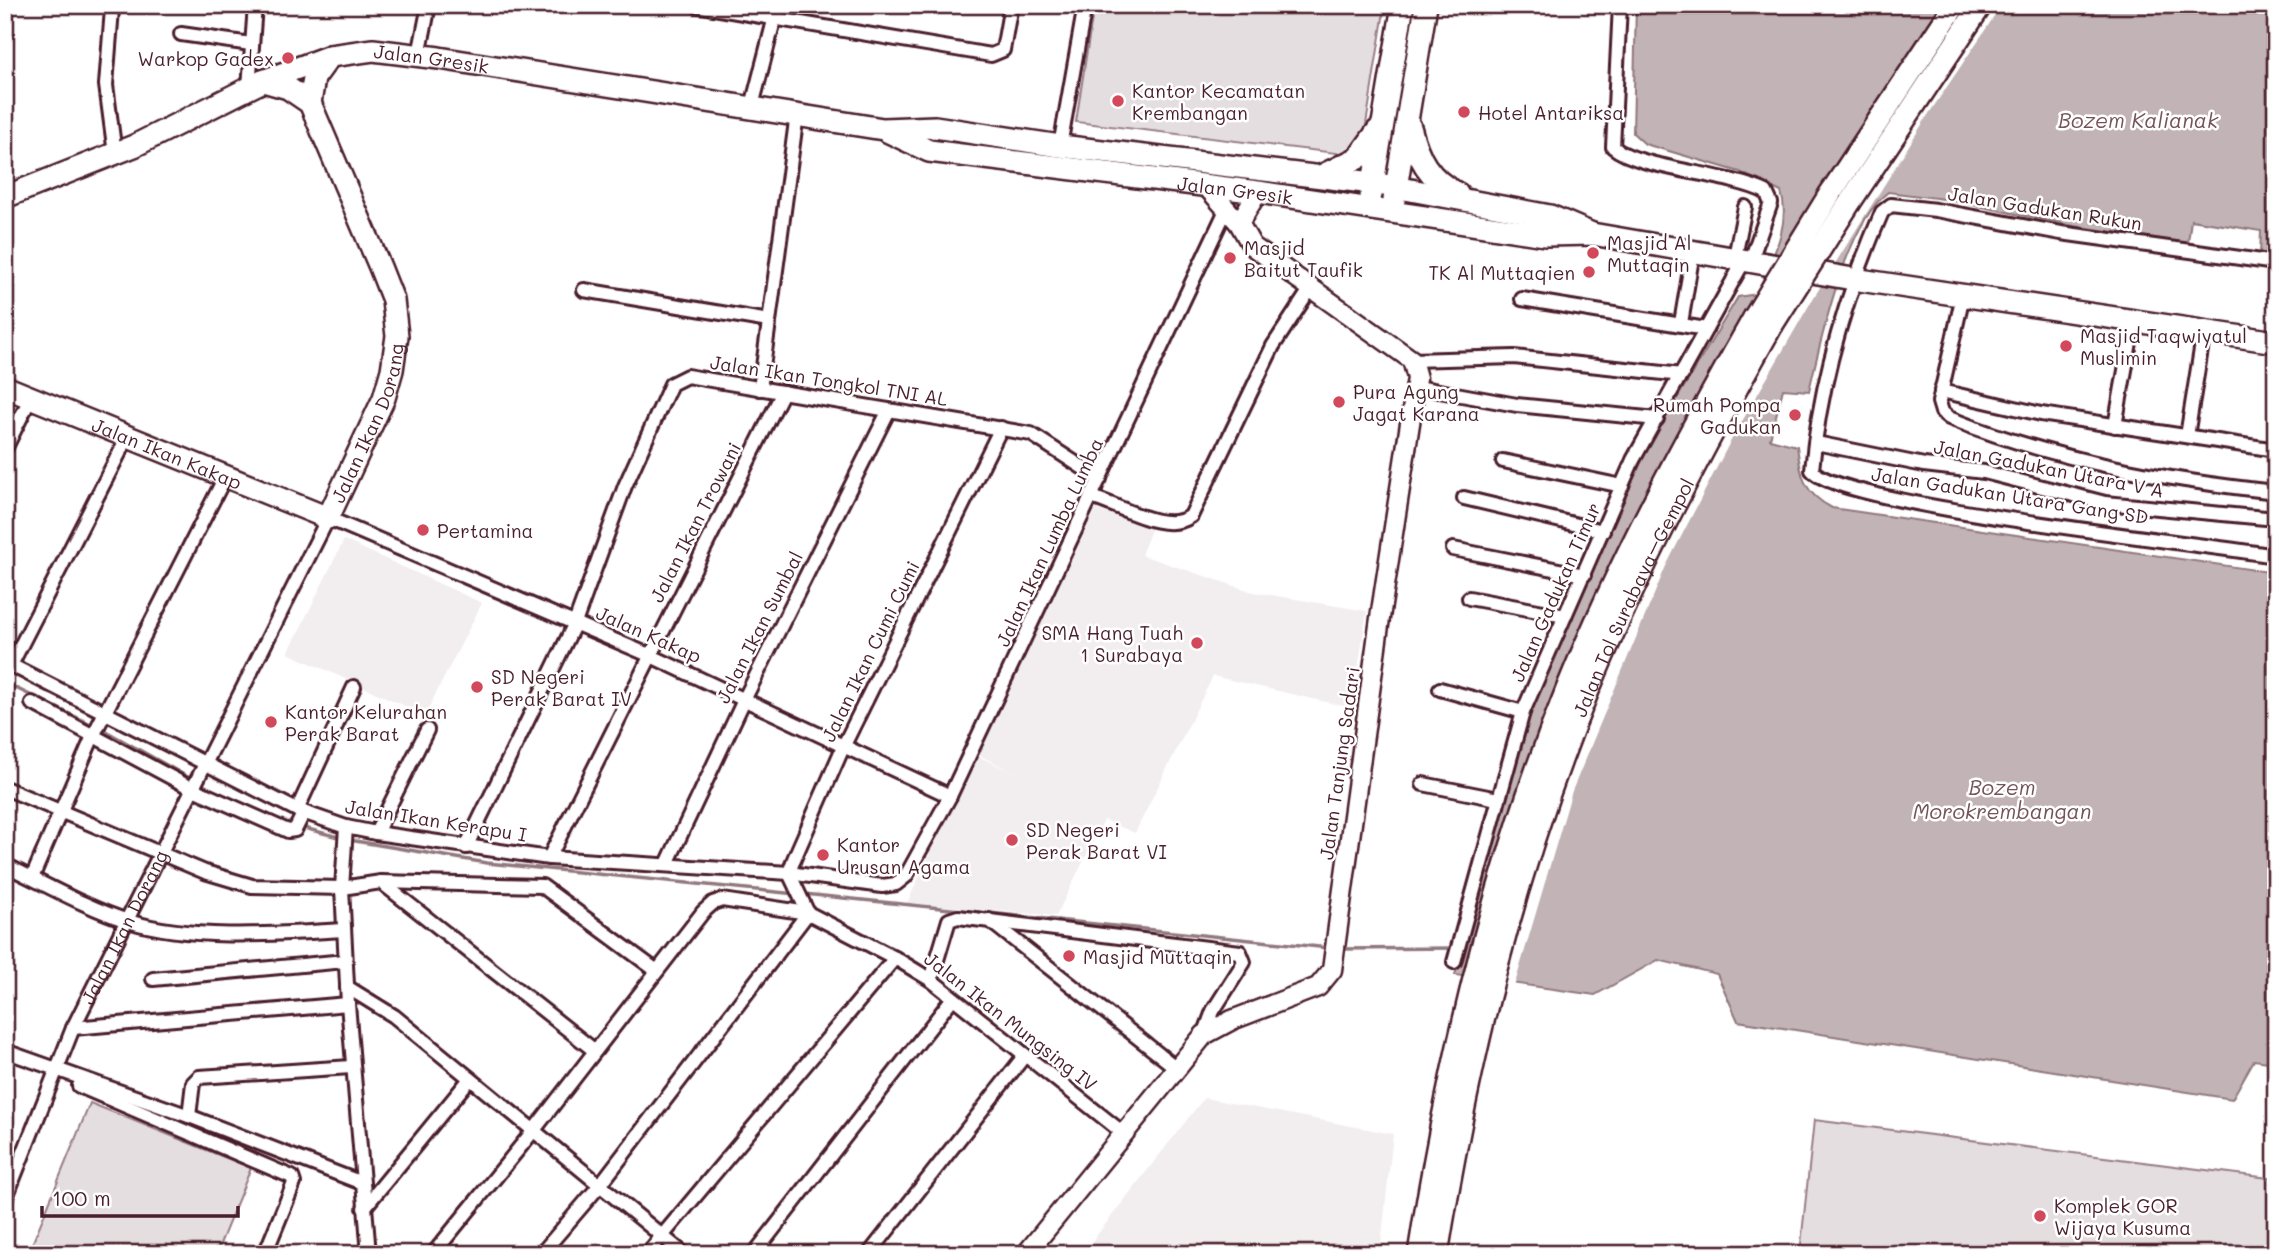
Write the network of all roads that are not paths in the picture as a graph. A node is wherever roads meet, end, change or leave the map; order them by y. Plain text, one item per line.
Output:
1 (429, 5) edge
2 (695, 5) edge
3 (778, 5) edge
4 (1084, 5) edge
5 (1403, 5) edge
6 (1426, 5) edge
7 (1620, 5) edge
8 (1955, 5) edge
9 (1981, 5) edge
10 (253, 6) edge
11 (1008, 6) edge
12 (112, 9) dead end
13 (776, 19) junction
14 (181, 34) dead end
15 (251, 44) junction
16 (419, 55) junction
17 (330, 56) junction
18 (256, 85) junction
19 (310, 103) junction
20 (752, 106) junction
21 (797, 114) junction
22 (1385, 120) junction
23 (1409, 121) junction
24 (883, 129) junction
25 (1060, 146) junction
26 (115, 154) junction
27 (1319, 176) junction
28 (1373, 183) junction
29 (1207, 187) junction
30 (1396, 188) junction
31 (1258, 192) junction
32 (5, 197) edge
33 (1466, 198) junction
34 (1745, 206) dead end
35 (1369, 208) junction
36 (1226, 209) junction
37 (1392, 212) junction
38 (1239, 223) junction
39 (1592, 234) junction
40 (1693, 252) junction
41 (1749, 260) junction
42 (2276, 263) edge
43 (1849, 278) junction
44 (1311, 288) junction
45 (584, 290) dead end
46 (1963, 295) junction
47 (1522, 299) dead end
48 (2134, 320) junction
49 (769, 321) junction
50 (1681, 323) junction
51 (1706, 329) junction
52 (2204, 331) junction
53 (2276, 342) edge
54 (1412, 360) junction
55 (1682, 375) junction
56 (5, 387) edge
57 (1417, 387) junction
58 (760, 389) junction
59 (783, 393) junction
60 (1940, 396) junction
61 (31, 397) junction
62 (890, 410) junction
63 (1657, 419) junction
64 (2115, 426) junction
65 (1001, 428) junction
66 (128, 436) junction
67 (2188, 436) junction
68 (1816, 443) junction
69 (5, 449) edge
70 (2276, 450) edge
71 (1503, 461) dead end
72 (226, 475) junction
73 (1100, 479) junction
74 (1622, 486) junction
75 (2276, 492) edge
76 (1091, 497) junction
77 (1464, 498) dead end
78 (328, 518) junction
79 (2276, 519) edge
80 (1603, 531) junction
81 (1453, 549) dead end
82 (2276, 555) edge
83 (1584, 575) junction
84 (1469, 598) dead end
85 (1565, 616) junction
86 (575, 623) junction
87 (649, 655) junction
88 (8, 664) edge
89 (354, 687) dead end
90 (1440, 689) dead end
91 (745, 698) junction
92 (32, 703) dead end
93 (1523, 712) junction
94 (105, 716) junction
95 (427, 730) dead end
96 (95, 733) junction
97 (844, 745) junction
98 (206, 766) junction
99 (1423, 784) dead end
100 (192, 786) junction
101 (5, 788) edge
102 (950, 796) junction
103 (1499, 799) junction
104 (60, 811) junction
105 (301, 811) junction
106 (345, 833) junction
107 (376, 834) junction
108 (466, 847) junction
109 (160, 853) junction
110 (549, 858) junction
111 (667, 864) junction
112 (5, 865) edge
113 (789, 874) junction
114 (32, 878) junction
115 (381, 883) junction
116 (896, 884) joint
117 (342, 888) junction
118 (808, 912) junction
119 (988, 920) junction
120 (128, 921) junction
121 (344, 930) junction
122 (1457, 954) dead end
123 (894, 958) junction
124 (345, 961) junction
125 (657, 971) junction
126 (153, 979) dead end
127 (931, 981) junction
128 (346, 987) junction
129 (1479, 989) junction
130 (952, 999) junction
131 (348, 1004) junction
132 (74, 1028) junction
133 (1205, 1035) junction
134 (5, 1051) edge
135 (595, 1051) junction
136 (1025, 1055) junction
137 (351, 1067) junction
138 (1175, 1068) junction
139 (55, 1072) junction
140 (469, 1080) junction
141 (189, 1116) junction
142 (534, 1130) junction
143 (1123, 1133) junction
144 (362, 1183) junction
145 (600, 1185) junction
146 (5, 1200) edge
147 (364, 1208) junction
148 (661, 1236) junction
149 (265, 1254) edge
150 (369, 1254) edge
151 (433, 1254) edge
152 (541, 1254) edge
153 (647, 1254) edge
154 (684, 1254) edge
155 (754, 1254) edge
156 (869, 1254) edge
157 (1026, 1254) edge
158 (1419, 1254) edge
159 (1437, 1254) edge

1 - 16 street
2 - 13 street
3 - 13 street
4 - 25 street
5 - 22 highway
6 - 23 highway
7 - 41 street, Jalan Gadukan Timur
8 - 129 highway, Jalan Tol Surabaya–Gempol, bridge
9 - 129 highway, Jalan Tol Surabaya–Gempol, bridge
10 - 15 street
11 - 13 street
12 - 26 street
13 - 20 street
14 - 15 street
15 - 18 street
16 - 17 highway, Jalan Gresik
16 - 20 highway, Jalan Gresik
17 - 18 highway, Jalan Gresik
17 - 19 highway
18 - 19 highway
18 - 26 highway, Jalan Gresik
19 - 78 highway, Jalan Ikan Dorang
20 - 21 highway, Jalan Gresik
21 - 24 highway, Jalan Gresik
21 - 49 street
22 - 27 highway
22 - 28 highway
23 - 30 highway
23 - 33 highway
24 - 25 highway, Jalan Gresik
24 - 29 highway, Jalan Gresik
25 - 27 highway, Jalan Gresik
26 - 32 highway, Jalan Gresik
27 - 28 highway, Jalan Gresik
28 - 30 highway, Jalan Gresik
28 - 35 highway
29 - 31 highway, Jalan Gresik
29 - 36 street
30 - 33 highway, Jalan Gresik
30 - 37 highway
31 - 35 highway, Jalan Gresik
31 - 38 street
33 - 39 highway, Jalan Gresik
34 - 41 street, Jalan Gadukan Timur
35 - 37 highway, Jalan Gresik
36 - 38 street
36 - 73 street, Jalan Ikan Lumba Lumba
37 - 39 highway, Jalan Gresik
38 - 44 street
39 - 40 highway, Jalan Gresik
40 - 41 highway, Jalan Gresik
40 - 50 street
41 - 43 highway, Jalan Gresik, bridge
41 - 51 street, Jalan Gadukan Timur
42 - 43 street, Jalan Gadukan Rukun
43 - 46 highway, Jalan Gresik
43 - 68 street, Jalan Gadukan Utara Gang SD
44 - 54 street
44 - 76 street
45 - 49 street
46 - 48 highway, Jalan Gresik
46 - 60 street
47 - 50 street
48 - 52 highway, Jalan Gresik
48 - 64 street
49 - 58 street
50 - 51 street
51 - 55 street, Jalan Gadukan Timur
52 - 53 highway, Jalan Gresik
52 - 67 street
54 - 55 street
54 - 57 street, Jalan Tanjung Sadari
55 - 63 street, Jalan Gadukan Timur
56 - 61 highway, Jalan Ikan Kakap
57 - 63 street
57 - 133 street, Jalan Tanjung Sadari
58 - 59 street, Jalan Ikan Tongkol TNI AL
58 - 86 street, Jalan Ikan Tongkol TNI AL
59 - 62 street, Jalan Ikan Tongkol TNI AL
59 - 87 street, Jalan Ikan Trowani
60 - 64 street
60 - 75 street
61 - 66 highway, Jalan Ikan Kakap
61 - 69 street
62 - 65 street, Jalan Ikan Tongkol TNI AL
62 - 91 street, Jalan Ikan Sumbal
63 - 74 street, Jalan Gadukan Timur
64 - 67 street
65 - 73 street, Jalan Ikan Tongkol TNI AL
65 - 97 street, Jalan Ikan Cumi Cumi
66 - 72 highway, Jalan Ikan Kakap
66 - 88 street
67 - 70 street
68 - 79 street, Jalan Gadukan Utara V A
68 - 82 street, Jalan Gadukan Utara Gang SD
71 - 74 street
72 - 78 highway, Jalan Ikan Kakap
72 - 94 street
73 - 76 street, Jalan Ikan Lumba Lumba
74 - 80 street, Jalan Gadukan Timur
76 - 102 street, Jalan Ikan Lumba Lumba
77 - 80 street
78 - 86 street, Jalan Kakap
78 - 98 street, Jalan Ikan Dorang
80 - 83 street, Jalan Gadukan Timur
81 - 83 street
83 - 85 street, Jalan Gadukan Timur
84 - 85 street
85 - 93 street, Jalan Gadukan Timur
86 - 87 street, Jalan Kakap
86 - 108 street, Jalan Ikan Tongkol TNI AL
87 - 91 street, Jalan Kakap
87 - 110 street, Jalan Ikan Trowani
88 - 94 street, Jalan Ikan Kerapu I
89 - 105 street
90 - 93 street
91 - 97 street, Jalan Kakap
91 - 111 street, Jalan Ikan Sumbal
92 - 96 street
93 - 103 street, Jalan Gadukan Timur
94 - 96 street
94 - 98 street, Jalan Ikan Kerapu I
95 - 107 street
96 - 100 street
96 - 104 street
97 - 102 street, Jalan Kakap
97 - 113 street, Jalan Ikan Cumi Cumi
98 - 100 street, Jalan Ikan Dorang
98 - 105 street, Jalan Ikan Kerapu I
99 - 103 street
100 - 105 street
100 - 109 street, Jalan Ikan Dorang
101 - 104 street
102 - 116 street, Jalan Ikan Lumba Lumba
103 - 122 street, Jalan Gadukan Timur
104 - 109 street
104 - 114 street
105 - 106 street, Jalan Ikan Kerapu I
106 - 107 street, Jalan Ikan Kerapu I
106 - 117 street
107 - 108 street, Jalan Ikan Kerapu I
108 - 110 street, Jalan Ikan Kerapu I
109 - 117 street
109 - 120 street, Jalan Ikan Dorang
110 - 111 street, Jalan Ikan Kerapu I
111 - 113 street, Jalan Ikan Kerapu I
112 - 114 street
113 - 116 street, Jalan Ikan Kerapu I
113 - 118 street
114 - 120 street
115 - 117 street
115 - 125 street
115 - 135 street
117 - 121 street
118 - 123 street, Jalan Ikan Mungsing IV
118 - 125 street, Jalan Ikan Mungsing IV
118 - 145 street
119 - 127 street
119 - 133 street
119 - 138 street
120 - 121 street
120 - 132 street, Jalan Ikan Dorang
121 - 124 street
123 - 127 street, Jalan Ikan Mungsing IV
123 - 148 street
124 - 126 street
124 - 128 street
125 - 135 street
127 - 130 street, Jalan Ikan Mungsing IV
128 - 131 street
128 - 140 street
129 - 158 highway, Jalan Tol Surabaya–Gempol
129 - 159 highway, Jalan Tol Surabaya–Gempol
130 - 136 street, Jalan Ikan Mungsing IV
130 - 155 street
131 - 132 street
131 - 137 street
132 - 139 street, Jalan Ikan Dorang
133 - 138 street, Jalan Tanjung Sadari
134 - 139 street
135 - 142 street
136 - 143 street, Jalan Ikan Mungsing IV
136 - 156 street
137 - 141 street
137 - 144 street
138 - 143 street, Jalan Tanjung Sadari
139 - 141 street
139 - 146 street, Jalan Ikan Dorang
139 - 149 street
140 - 142 street
140 - 147 street
141 - 144 street
142 - 145 street
142 - 151 street
143 - 157 street, Jalan Tanjung Sadari
144 - 147 street
145 - 148 street
145 - 152 street
147 - 150 street
148 - 153 street
148 - 154 street

